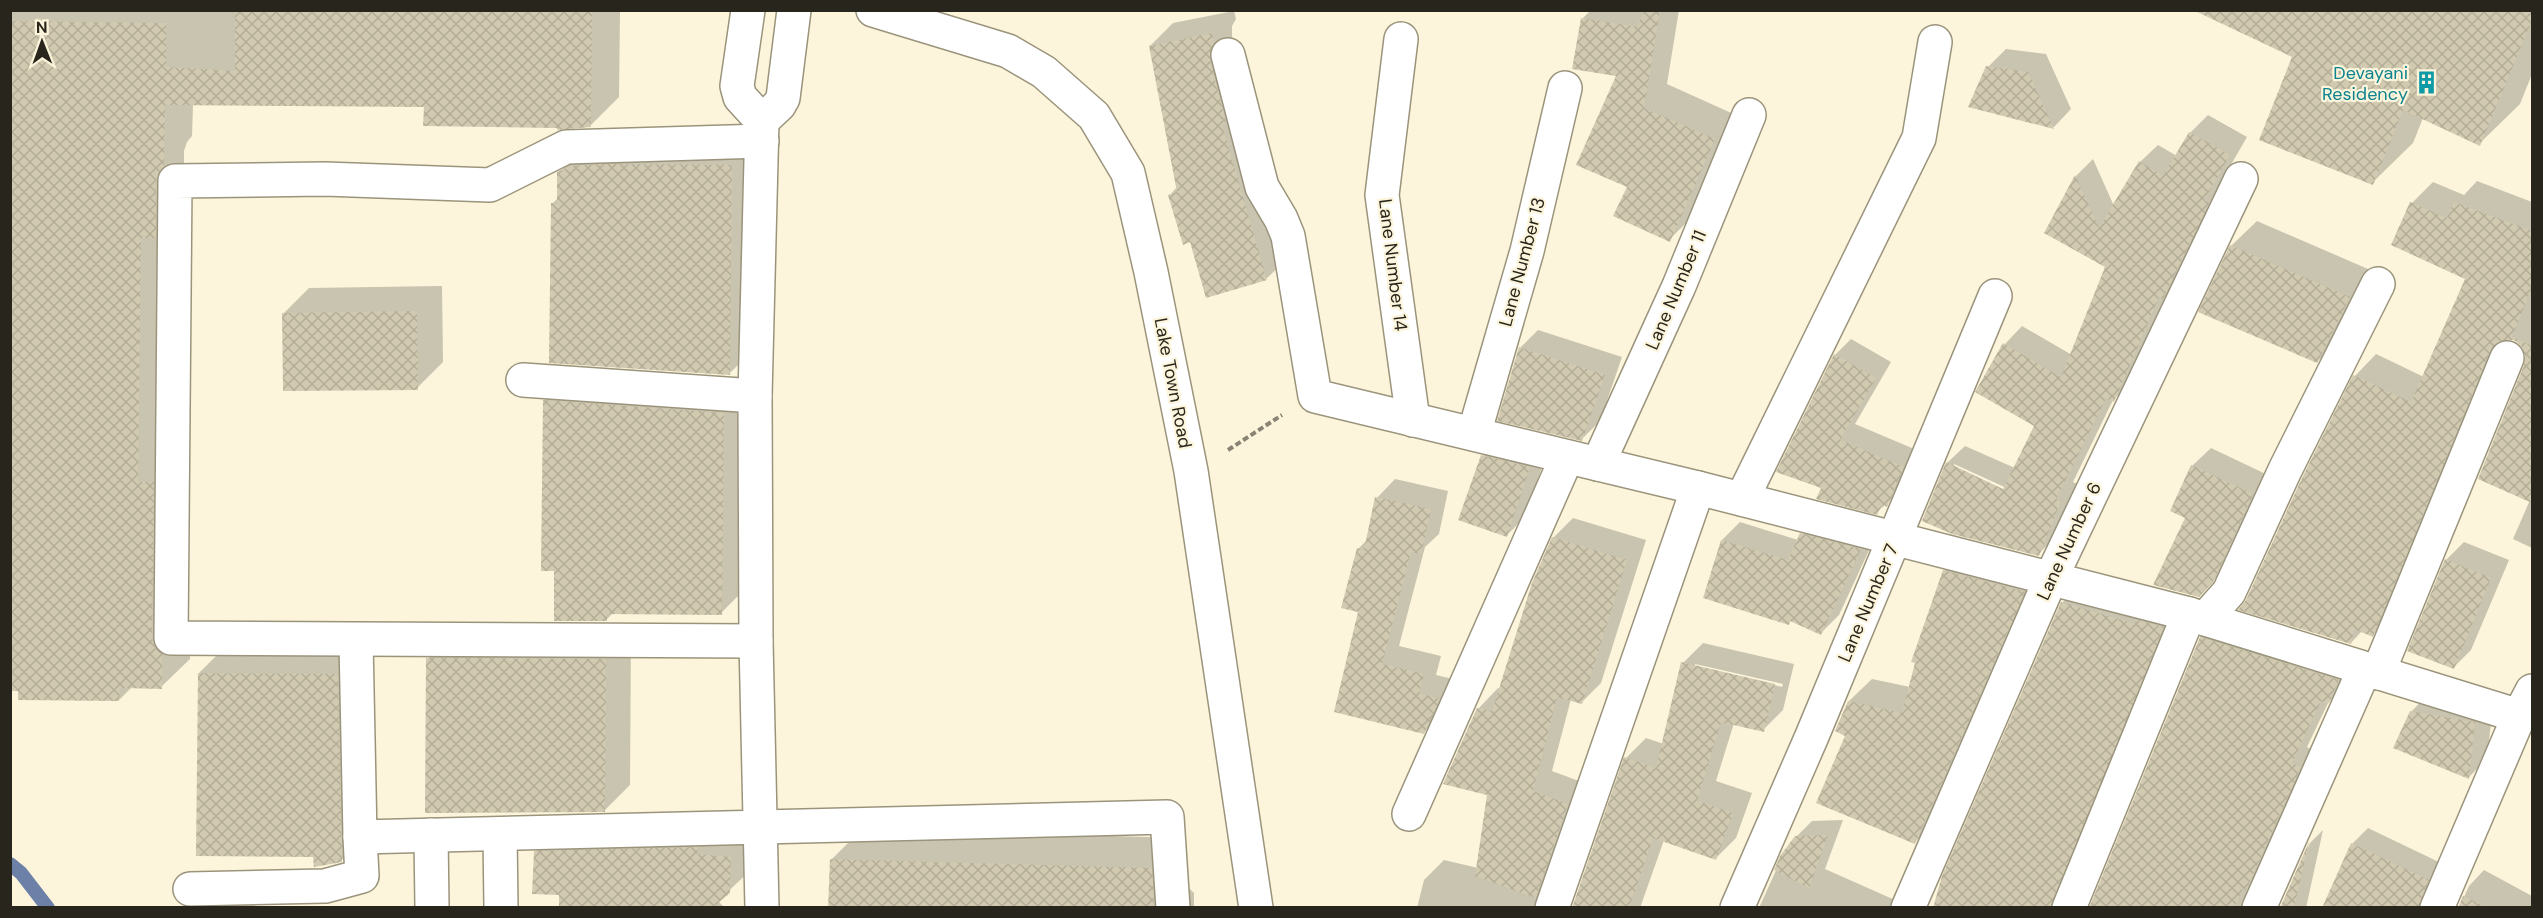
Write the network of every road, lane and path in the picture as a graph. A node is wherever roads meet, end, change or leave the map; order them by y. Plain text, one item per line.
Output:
1 (748, 10) edge
2 (794, 10) edge
3 (873, 10) edge
4 (1401, 39) dead end
5 (1935, 42) dead end
6 (1228, 56) dead end
7 (1565, 88) dead end
8 (1749, 115) dead end
9 (762, 131) junction
10 (2241, 179) dead end
11 (2378, 284) dead end
12 (1995, 296) dead end
13 (2507, 358) dead end
14 (523, 380) dead end
15 (755, 396) junction
16 (1283, 414) dead end
17 (1413, 420) junction
18 (1474, 434) junction
19 (1226, 451) dead end
20 (1583, 460) junction
21 (1698, 488) junction
22 (1742, 499) junction
23 (1894, 540) junction
24 (2050, 578) junction
25 (2197, 616) junction
26 (356, 641) junction
27 (756, 641) junction
28 (2371, 671) junction
29 (2529, 698) edge
30 (1409, 814) dead end
31 (761, 827) junction
32 (500, 834) junction
33 (431, 836) junction
34 (360, 837) junction
35 (190, 889) dead end
36 (432, 908) edge
37 (501, 908) edge
38 (762, 908) edge
39 (1173, 908) edge
40 (1256, 908) edge
41 (1552, 908) edge
42 (1737, 908) edge
43 (1908, 908) edge
44 (2069, 908) edge
45 (2259, 908) edge
46 (2437, 908) edge

1 - 9 street
2 - 9 street
3 - 40 street, Lake Town Road
4 - 17 street, Lane Number 14
5 - 22 street
6 - 17 street
7 - 18 street, Lane Number 13
8 - 20 street, Lane Number 11
9 - 15 street
9 - 26 street
10 - 24 street, Lane Number 6
11 - 25 street
12 - 23 street, Lane Number 7
13 - 28 street
14 - 15 street
15 - 27 street
16 - 19 path
17 - 18 street
18 - 20 street
20 - 21 street
20 - 30 street, Lane Number 11
21 - 22 street
21 - 41 street
22 - 23 street
23 - 24 street
23 - 42 street, Lane Number 7
24 - 25 street
24 - 43 street, Lane Number 6
25 - 28 street
25 - 44 street
26 - 27 street
26 - 34 street
27 - 31 street
28 - 29 street
28 - 45 street
29 - 46 street
31 - 32 street
31 - 38 street
31 - 39 street
32 - 33 street
32 - 37 street
33 - 34 street
33 - 36 street
34 - 35 street

